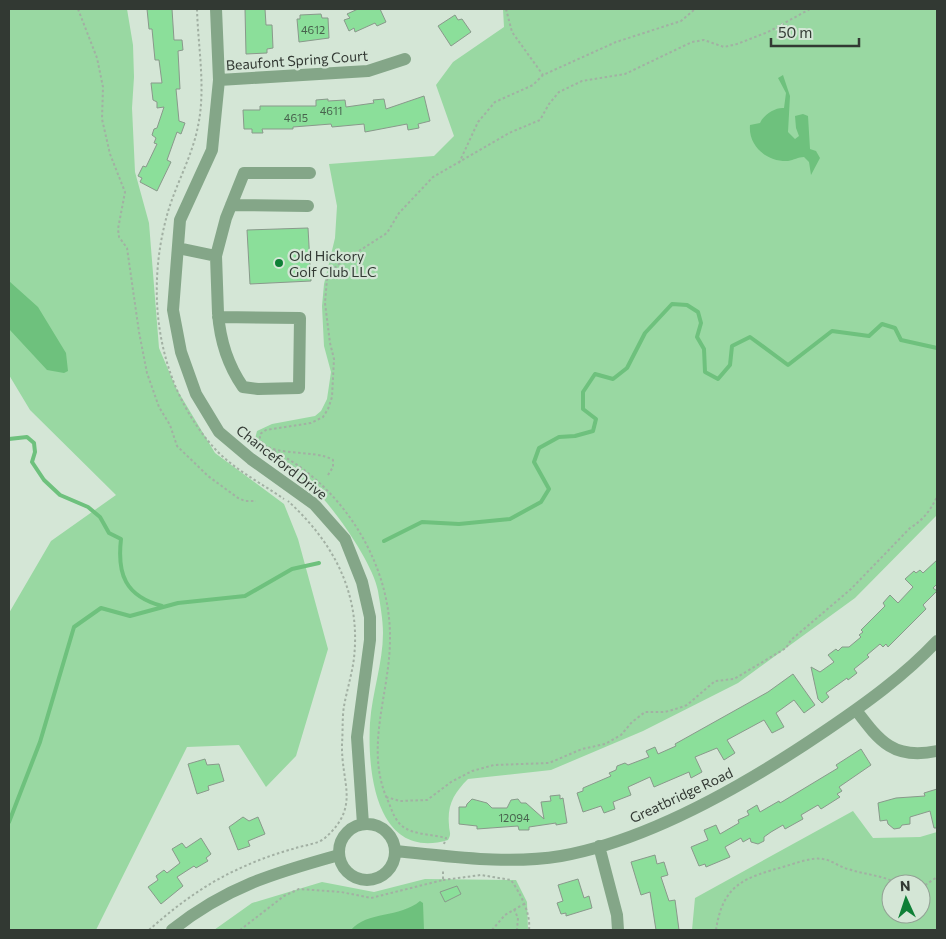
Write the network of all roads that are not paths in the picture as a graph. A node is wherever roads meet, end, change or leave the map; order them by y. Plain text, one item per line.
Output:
1 (216, 9) edge
2 (405, 59) dead end
3 (219, 80) junction
4 (310, 173) dead end
5 (231, 205) junction
6 (308, 206) dead end
7 (178, 248) junction
8 (216, 256) junction
9 (218, 317) junction
10 (937, 641) edge
11 (856, 710) junction
12 (937, 751) edge
13 (363, 824) junction
14 (599, 846) junction
15 (396, 851) junction
16 (339, 855) junction
17 (172, 930) edge
18 (618, 930) edge

1 - 3 street, Chanceford Drive
2 - 3 street, Beaufont Spring Court
3 - 7 street, Chanceford Drive
4 - 5 street
5 - 6 street
5 - 8 street
7 - 8 street
7 - 13 street, Chanceford Drive
8 - 9 street
9 - 9 street
10 - 11 street, Greatbridge Road
11 - 12 street
11 - 14 street, Greatbridge Road
13 - 15 street
13 - 16 street
14 - 15 street, Greatbridge Road
14 - 18 street
15 - 16 street
16 - 17 street

